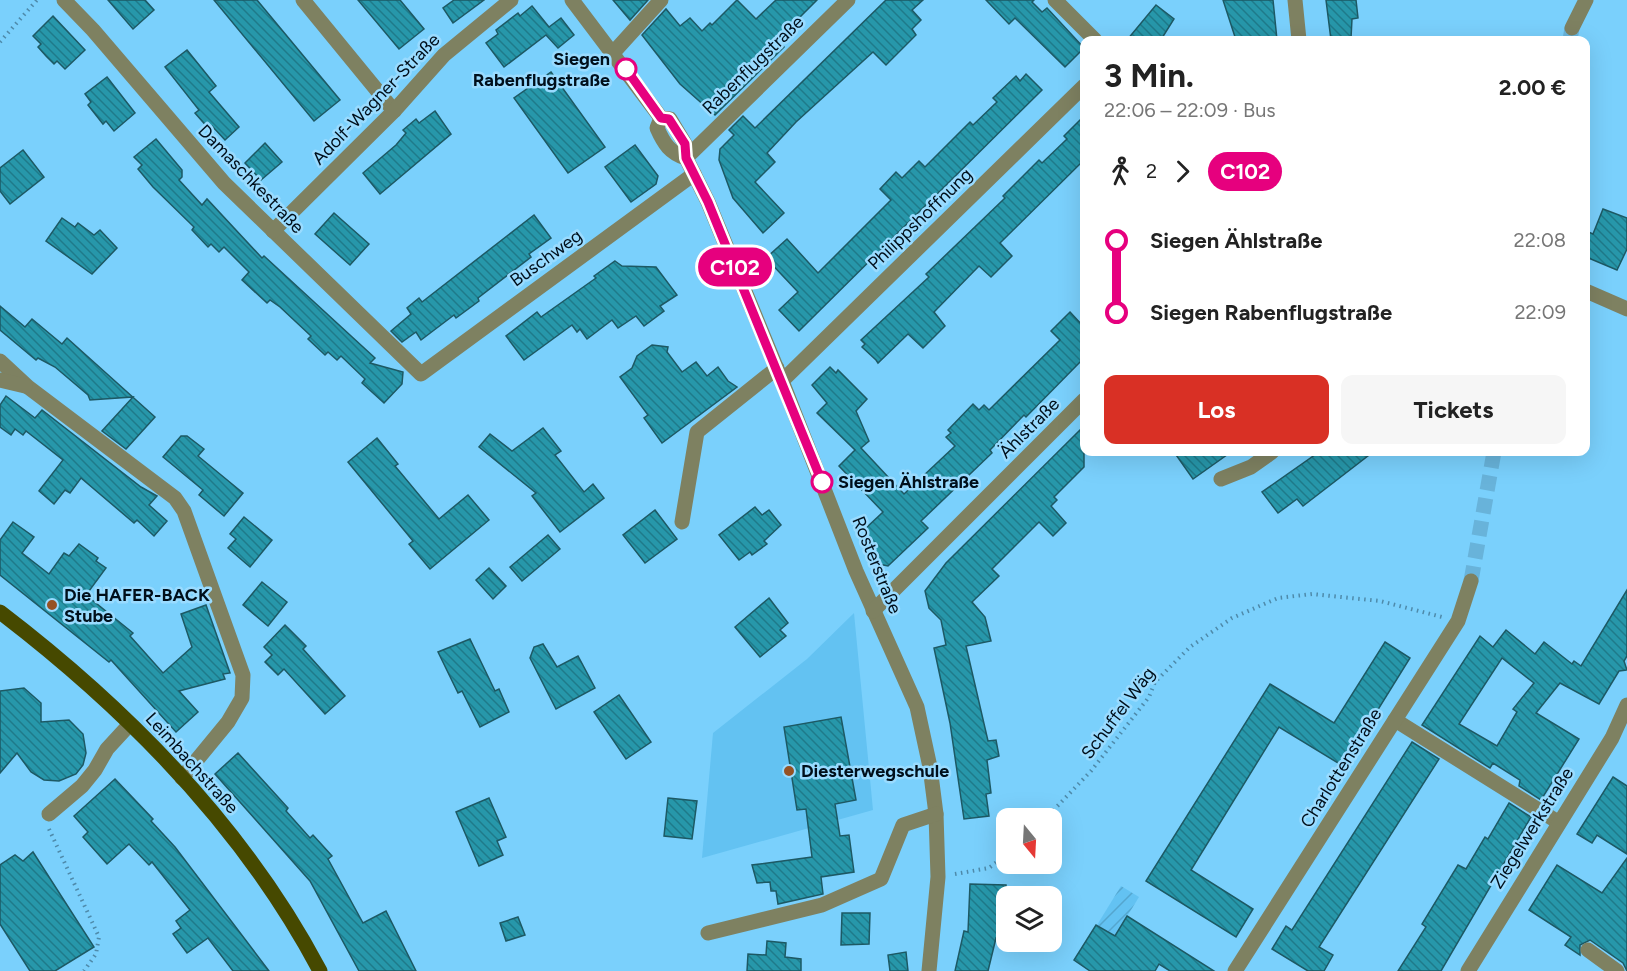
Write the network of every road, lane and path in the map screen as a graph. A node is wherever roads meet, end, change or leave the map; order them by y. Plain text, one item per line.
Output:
1 (37, 0) edge
2 (64, 0) edge
3 (303, 0) edge
4 (511, 0) edge
5 (572, 0) edge
6 (661, 0) edge
7 (848, 0) edge
8 (1056, 0) edge
9 (1295, 0) edge
10 (1586, 0) edge
11 (1572, 28) tunnel mouth
12 (1091, 36) edge
13 (1299, 36) edge
14 (0, 42) edge
15 (613, 53) junction
16 (1080, 90) edge
17 (394, 111) junction
18 (686, 158) junction
19 (694, 174) junction
20 (273, 231) junction
21 (1590, 293) edge
22 (1627, 309) edge
23 (0, 360) edge
24 (421, 374) joint
25 (780, 374) junction
26 (0, 380) edge
27 (28, 387) junction
28 (1080, 404) edge
29 (1266, 456) edge
30 (1221, 479) dead end
31 (682, 522) dead end
32 (1470, 581) tunnel mouth
33 (873, 611) junction
34 (0, 612) edge
35 (1458, 621) junction
36 (1627, 705) edge
37 (1395, 720) junction
38 (130, 724) junction
39 (1627, 735) edge
40 (1612, 738) junction
41 (182, 778) junction
42 (1056, 808) edge
43 (936, 814) junction
44 (49, 821) joint
45 (1558, 822) junction
46 (996, 863) edge
47 (938, 877) junction
48 (708, 933) dead end
49 (1588, 950) dead end
50 (84, 971) edge
51 (320, 971) edge
52 (929, 971) edge
53 (1235, 971) edge
54 (1468, 971) edge
55 (1617, 971) edge

1 - 14 path
2 - 20 street, Damaschkestraße
3 - 17 street
4 - 17 street, Adolf-Wagner-Straße
5 - 15 street, Rosterstraße
6 - 15 street
7 - 18 street, Rabenflugstraße
8 - 12 street
9 - 13 street
10 - 11 street
15 - 18 street, Rosterstraße
16 - 25 street, Philippshoffnung
17 - 20 street, Adolf-Wagner-Straße
18 - 19 street, Rosterstraße
19 - 24 street, Buschweg
19 - 25 street, Rosterstraße
20 - 24 street, Damaschkestraße
21 - 22 street
23 - 27 street
25 - 31 street, Philippshoffnung
25 - 33 street, Rosterstraße
26 - 27 street
27 - 41 street
28 - 33 street, Ählstraße
29 - 30 street
32 - 35 street, Charlottenstraße
33 - 43 street, Rosterstraße
34 - 38 main road, Leimbachstraße
35 - 37 street, Charlottenstraße
35 - 42 path, Schuffel Wäg
36 - 40 street, Ziegelwerkstraße
37 - 45 street
37 - 53 street, Charlottenstraße
38 - 41 main road, Leimbachstraße
38 - 44 street
39 - 40 street
40 - 45 street, Ziegelwerkstraße
41 - 51 main road, Leimbachstraße
43 - 47 street, Rosterstraße
43 - 48 street
44 - 50 path
45 - 54 street, Ziegelwerkstraße
46 - 47 path
47 - 52 street, Rosterstraße
49 - 55 street

